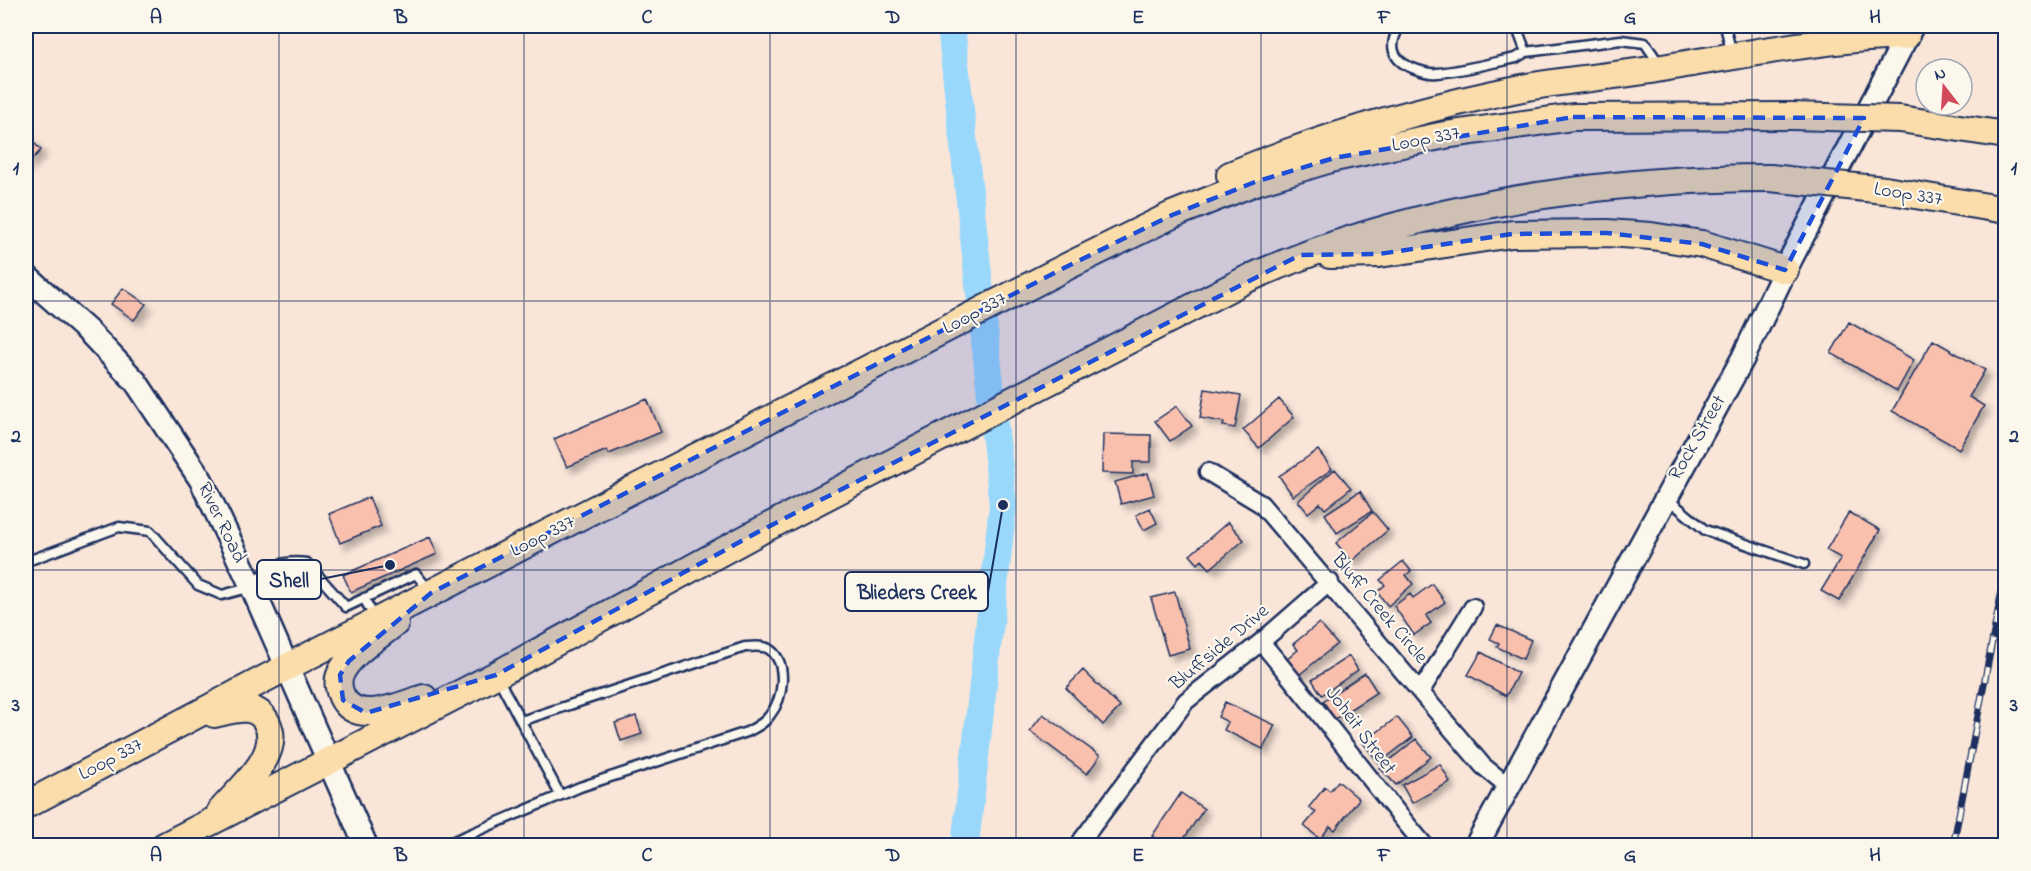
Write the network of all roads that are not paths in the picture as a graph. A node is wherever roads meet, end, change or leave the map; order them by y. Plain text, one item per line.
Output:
1 (1400, 26) edge
2 (1516, 26) edge
3 (1725, 26) edge
4 (1909, 31) edge
5 (1526, 52) junction
6 (1733, 55) junction
7 (1662, 68) junction
8 (2006, 135) edge
9 (2006, 210) edge
10 (1300, 255) junction
11 (1068, 266) junction
12 (1785, 270) junction
13 (26, 276) edge
14 (1208, 472) dead end
15 (1665, 497) junction
16 (28, 560) edge
17 (1804, 564) dead end
18 (1330, 582) junction
19 (252, 587) junction
20 (431, 593) junction
21 (364, 598) junction
22 (1473, 607) dead end
23 (376, 621) junction
24 (1261, 642) junction
25 (287, 667) junction
26 (496, 675) junction
27 (1420, 691) junction
28 (188, 719) junction
29 (521, 721) junction
30 (328, 759) junction
31 (1508, 786) junction
32 (560, 795) junction
33 (26, 805) edge
34 (212, 821) junction
35 (1082, 840) dead end
36 (164, 846) edge
37 (366, 846) edge
38 (442, 846) edge
39 (1425, 846) edge
40 (1476, 846) edge

1 - 5 lane
2 - 5 lane
3 - 6 lane
4 - 6 main road
4 - 12 street, Rock Street
5 - 7 lane
6 - 7 main road
7 - 11 main road
8 - 11 main road, Loop 337, bridge
9 - 10 main road, Loop 337, bridge
10 - 12 main road
10 - 26 main road, Loop 337
11 - 20 main road, Loop 337
12 - 15 street, Rock Street
13 - 19 street, River Road
14 - 18 street, Bluff Creek Circle
15 - 17 lane
15 - 31 street, Rock Street
16 - 19 lane
18 - 24 street, Bluffside Drive
18 - 27 street, Bluff Creek Circle
19 - 21 lane
19 - 25 street, River Road
20 - 21 lane
20 - 23 main road, Loop 337
20 - 26 main road
21 - 23 lane
22 - 27 street
23 - 25 main road, Loop 337
24 - 35 street, Bluffside Drive
24 - 39 street, Joheit Street
25 - 28 main road, Loop 337
25 - 30 street, River Road
26 - 29 lane
26 - 30 main road, Loop 337
27 - 31 street, Bluff Creek Circle
28 - 33 main road, Loop 337
28 - 34 main road
29 - 32 lane
29 - 32 lane
30 - 34 main road, Loop 337
30 - 37 street, River Road
31 - 40 street, Rock Street
32 - 38 lane
34 - 36 main road, Loop 337

